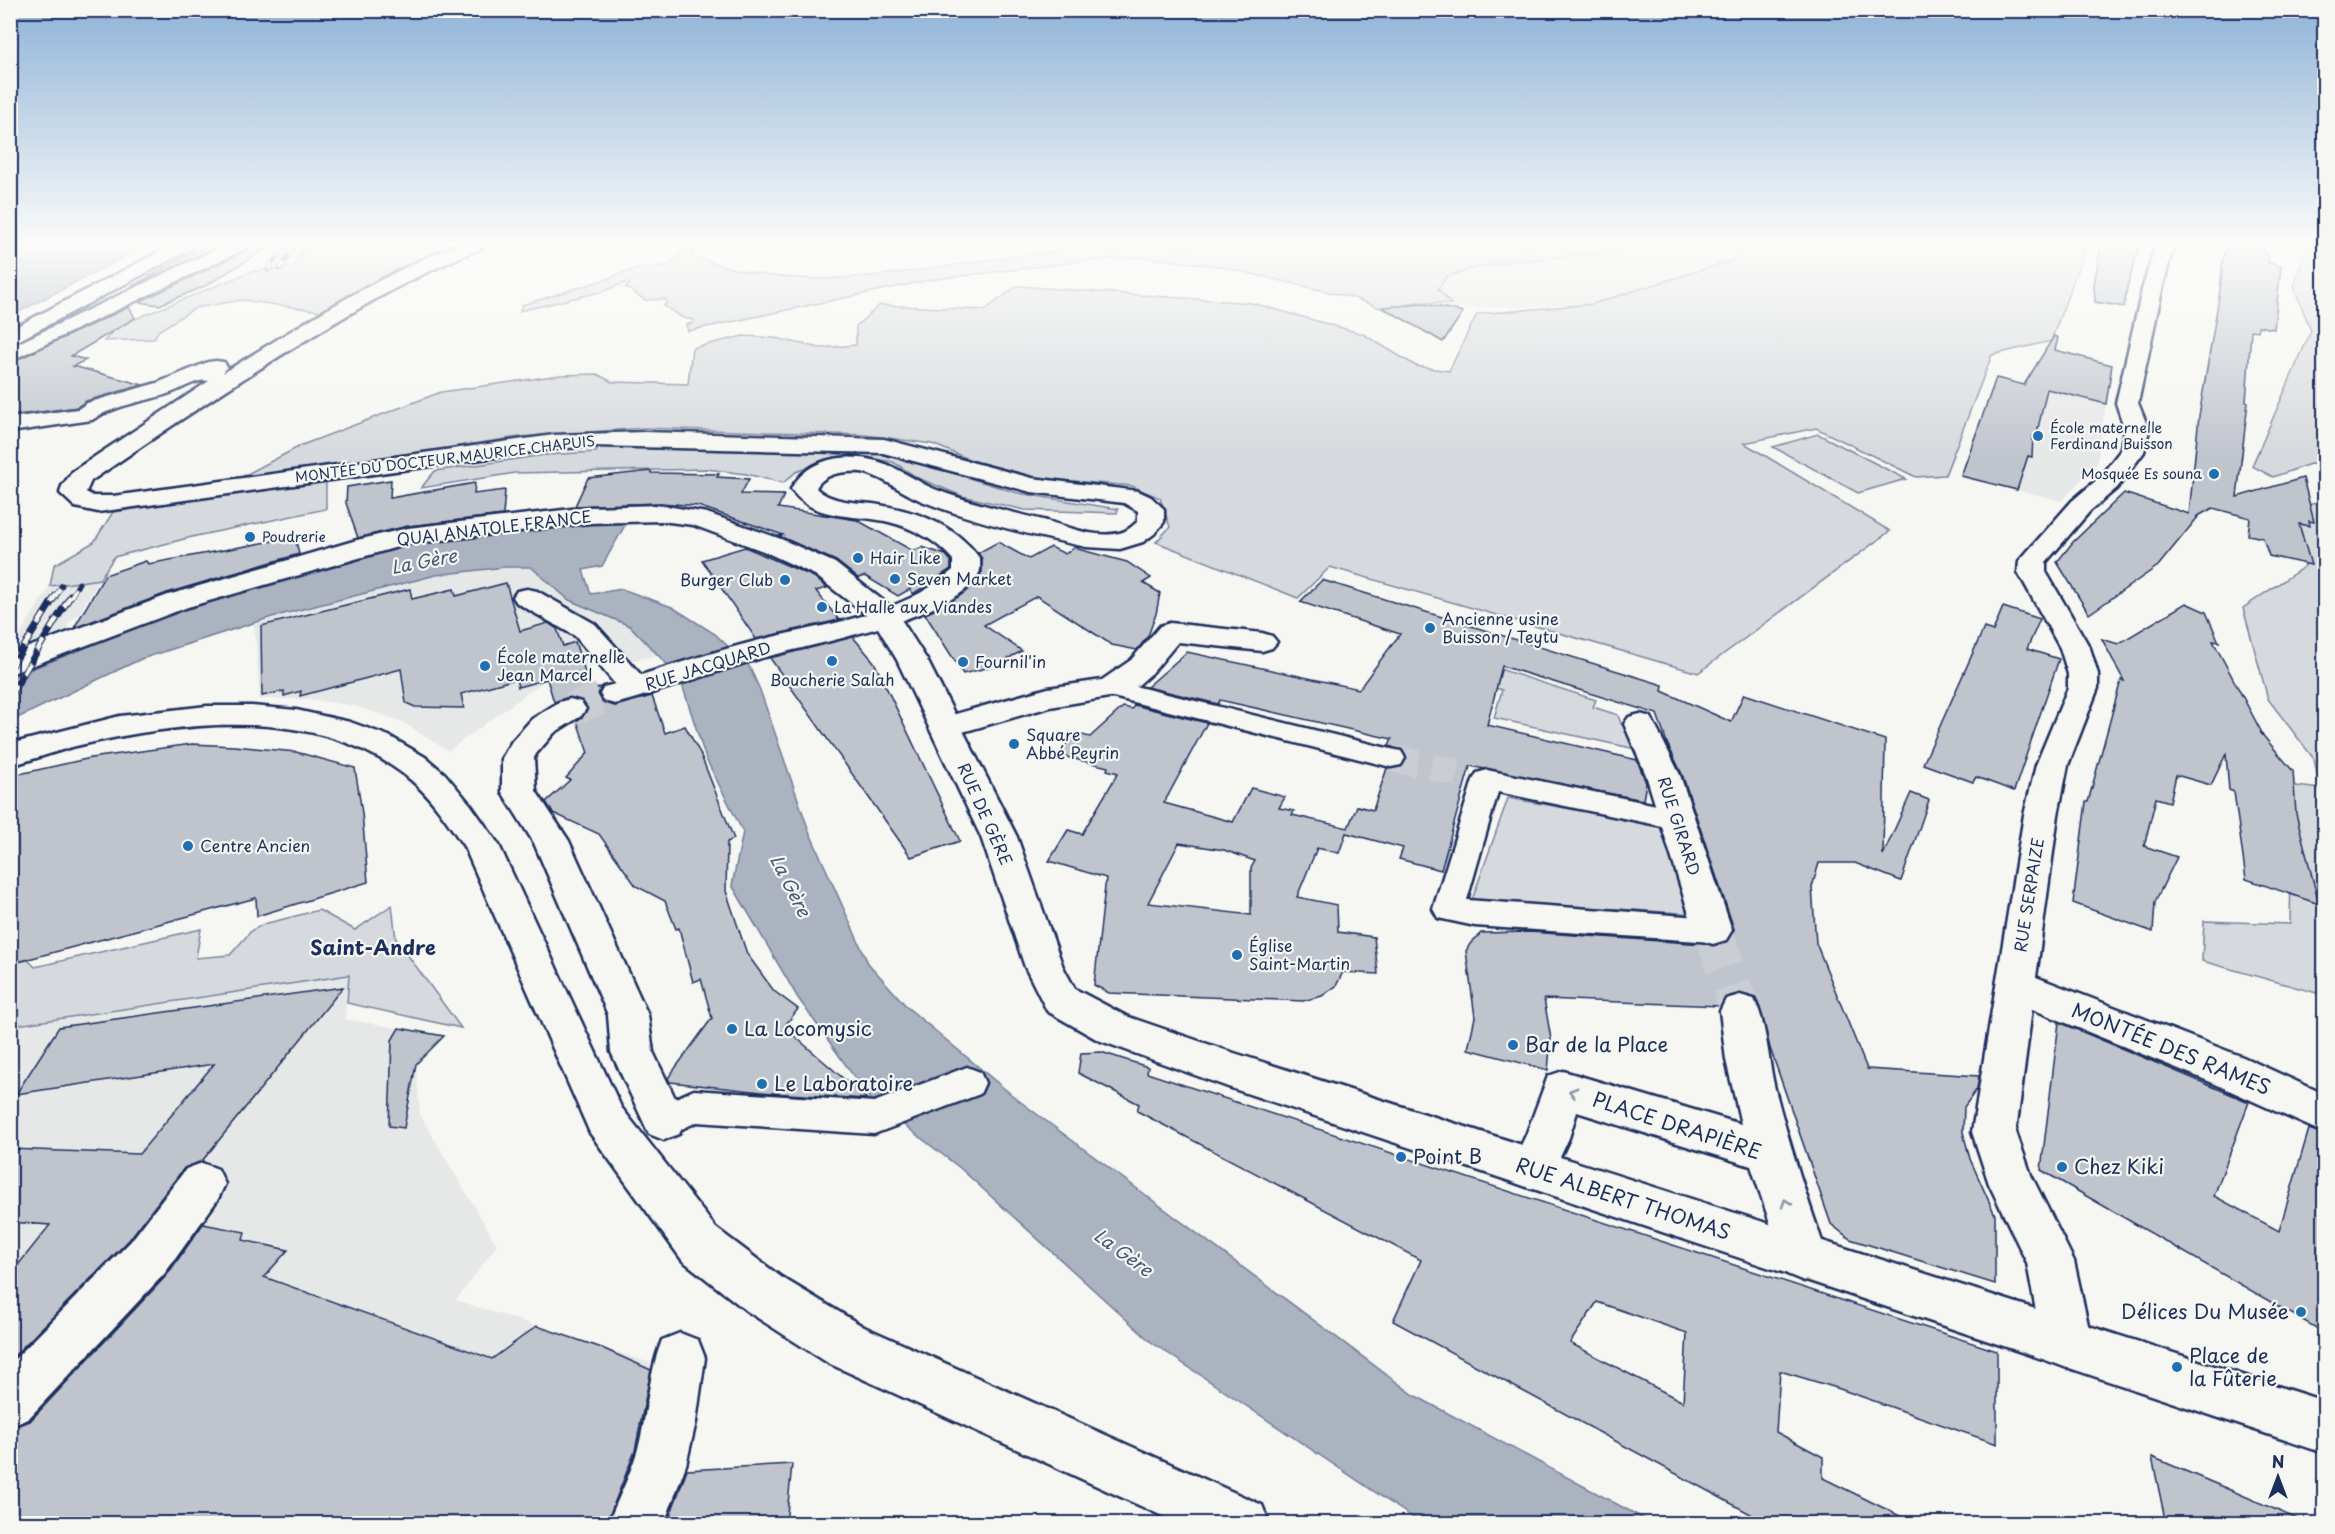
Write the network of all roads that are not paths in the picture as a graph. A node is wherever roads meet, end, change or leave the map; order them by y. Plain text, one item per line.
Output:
1 (33, 316) edge
2 (54, 316) edge
3 (92, 316) edge
4 (333, 316) edge
5 (2146, 316) edge
6 (10, 328) edge
7 (10, 339) edge
8 (10, 355) edge
9 (210, 391) junction
10 (10, 424) edge
11 (527, 597) dead end
12 (885, 616) junction
13 (1262, 642) dead end
14 (17, 662) edge
15 (1110, 688) junction
16 (570, 709) tunnel mouth
17 (1640, 724) dead end
18 (945, 727) junction
19 (10, 755) edge
20 (1391, 758) tunnel mouth
21 (1676, 819) junction
22 (1713, 930) joint
23 (2016, 986) junction
24 (1740, 1011) tunnel mouth
25 (1112, 1028) joint
26 (967, 1083) dead end
27 (2325, 1114) edge
28 (664, 1121) joint
29 (1769, 1152) junction
30 (1532, 1169) junction
31 (202, 1184) dead end
32 (1804, 1258) junction
33 (2067, 1342) junction
34 (680, 1358) dead end
35 (10, 1401) edge
36 (2325, 1427) edge
37 (635, 1524) edge
38 (1243, 1524) edge

1 - 6 street
2 - 7 street
3 - 8 street
4 - 9 street, MONTÉE DU DOCTEUR MAURICE CHAPUIS
5 - 23 street, RUE SERPAIZE
9 - 10 street
9 - 12 street, MONTÉE DU DOCTEUR MAURICE CHAPUIS
11 - 12 street, RUE JACQUARD
12 - 14 street, QUAI ANATOLE FRANCE
12 - 18 street, RUE DE GÈRE
13 - 15 street
15 - 18 street
15 - 20 street
16 - 28 street
17 - 21 street, RUE GIRARD
18 - 25 street, RUE DE GÈRE
19 - 38 street
21 - 22 street, RUE GIRARD
21 - 22 street
23 - 27 street, MONTÉE DES RAMES
23 - 33 street, RUE SERPAIZE
24 - 29 street
25 - 30 street, RUE ALBERT THOMAS
26 - 28 street
29 -> 30 street, PLACE DRAPIÈRE
32 -> 29 street, PLACE DRAPIÈRE
30 - 32 street, RUE ALBERT THOMAS
31 - 35 street
32 - 33 street, RUE ALBERT THOMAS
33 - 36 street
34 - 37 street

